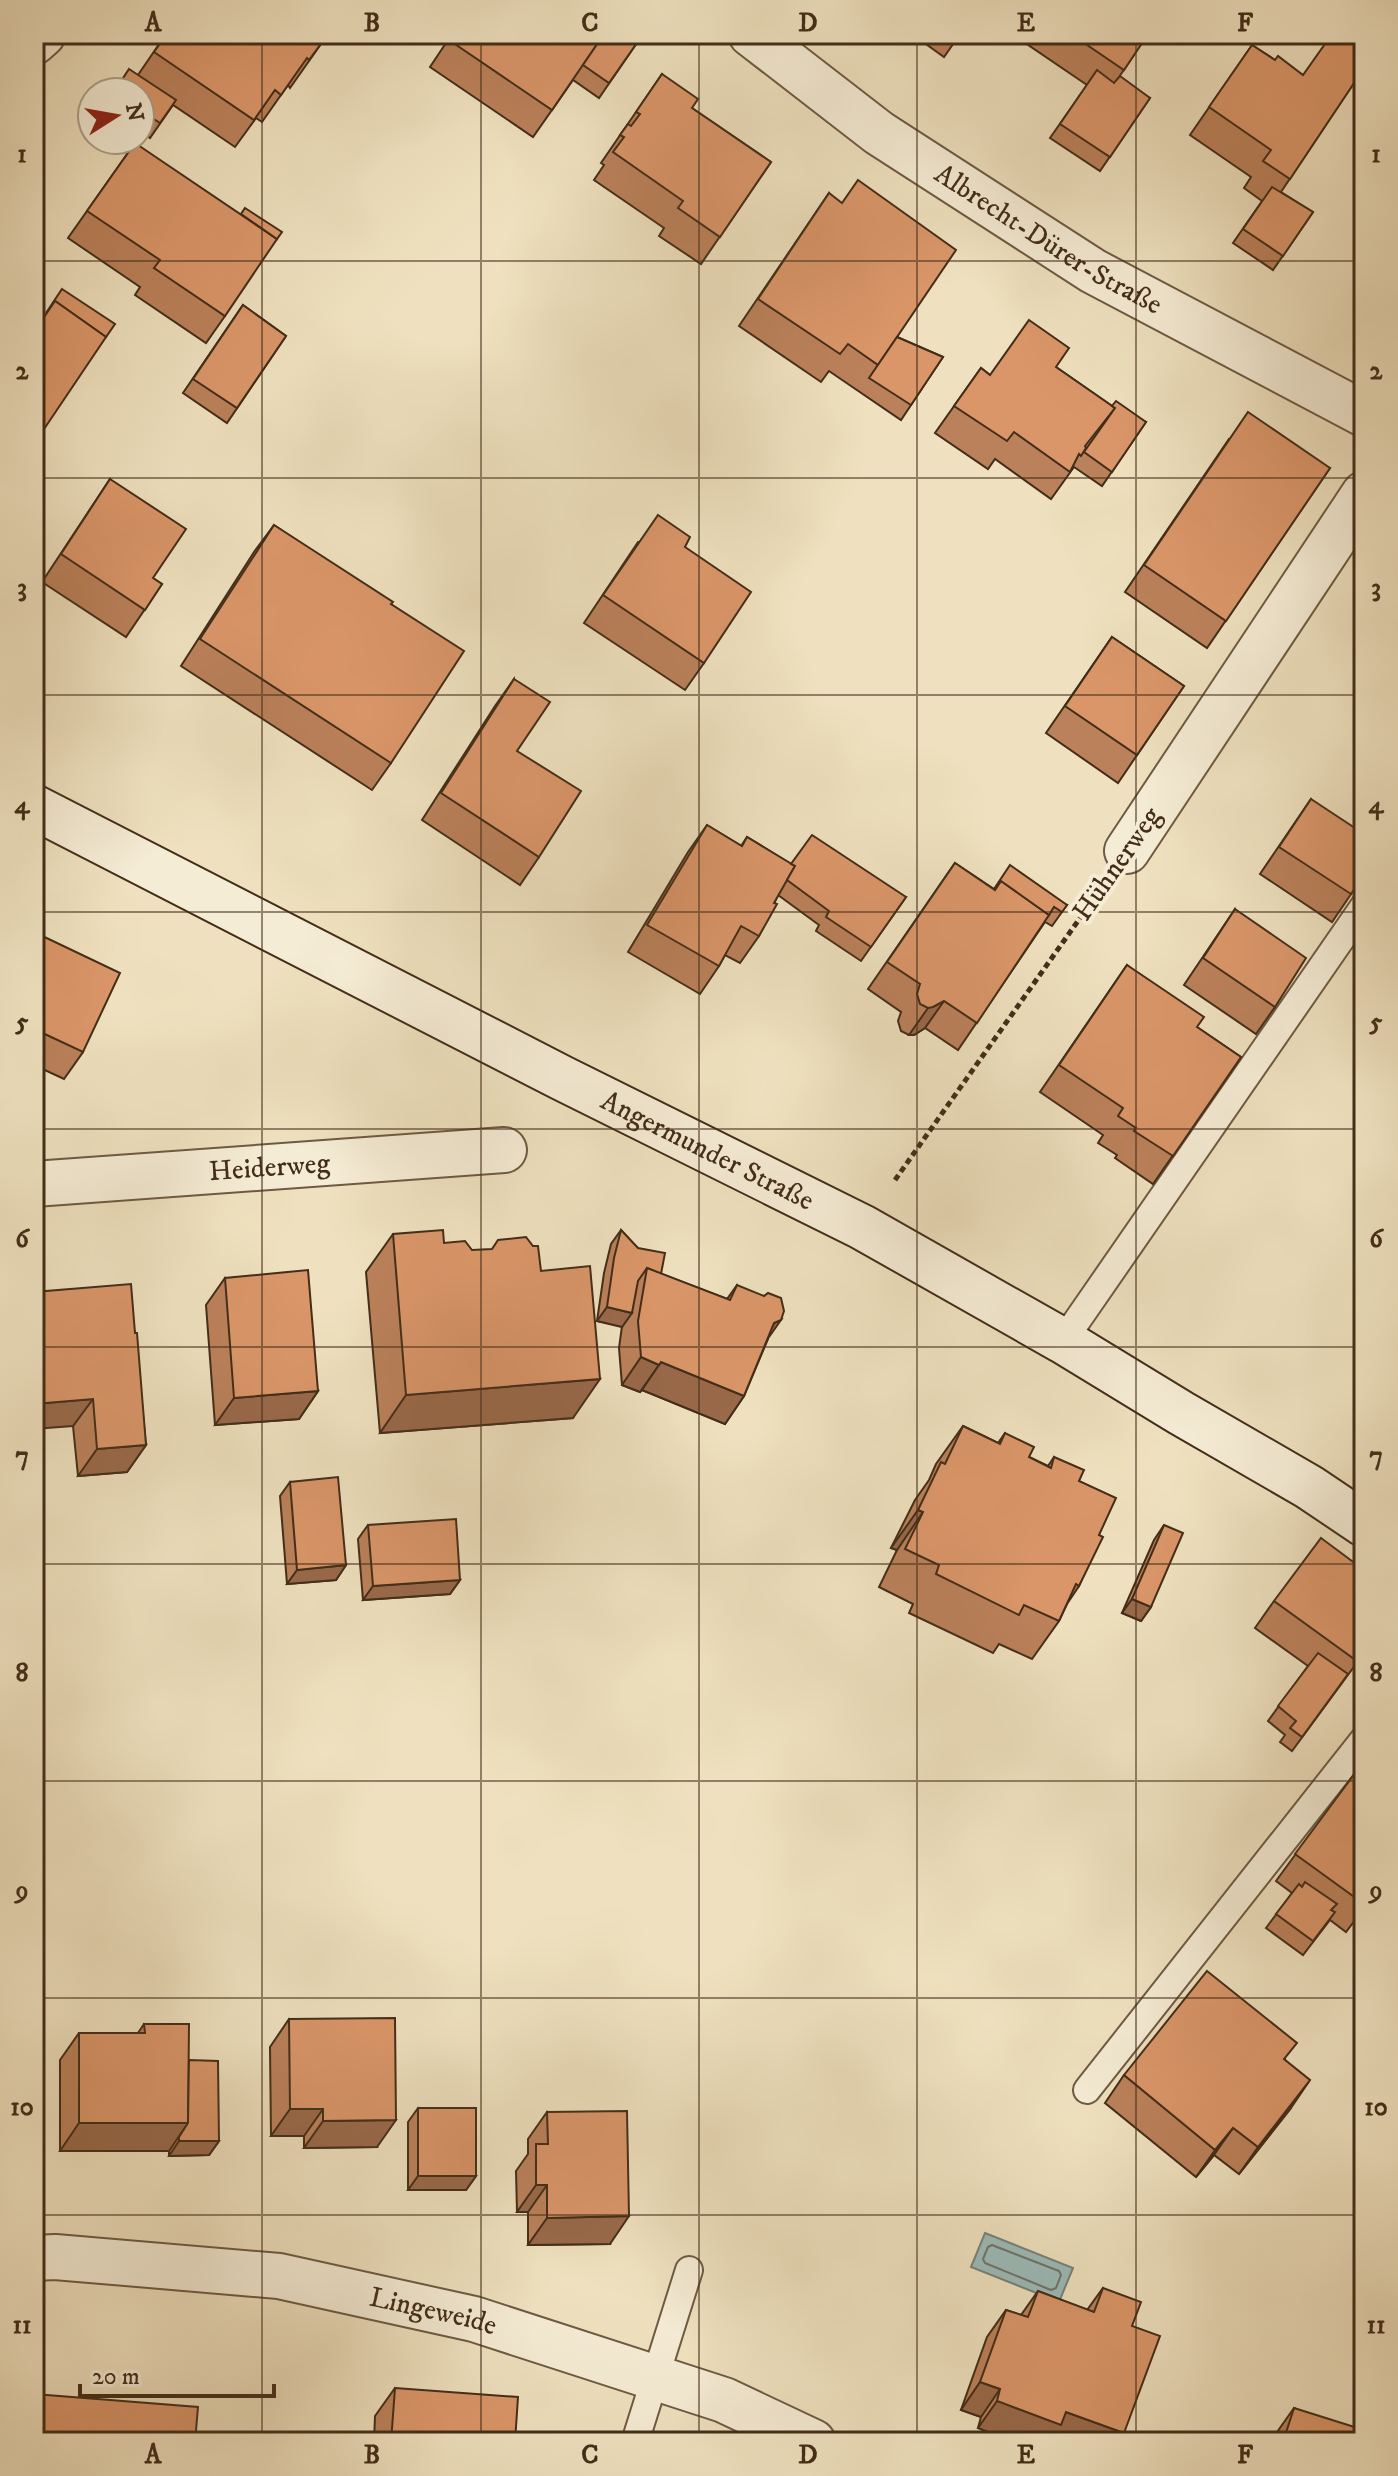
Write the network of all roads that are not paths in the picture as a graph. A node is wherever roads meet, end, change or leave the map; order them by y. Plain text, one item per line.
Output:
1 (43, 34) edge
2 (751, 34) edge
3 (34, 42) edge
4 (1364, 414) edge
5 (1364, 494) edge
6 (34, 807) edge
7 (1127, 851) road end
8 (1364, 906) edge
9 (504, 1150) dead end
10 (34, 1184) edge
11 (1063, 1341) junction
12 (1364, 1524) edge
13 (1364, 1739) edge
14 (1087, 2090) dead end
15 (34, 2258) edge
16 (689, 2270) dead end
17 (656, 2378) junction
18 (635, 2442) edge
19 (813, 2442) edge

1 - 3 street
2 - 4 street, Albrecht-Dürer-Straße
5 - 7 street, Hühnerweg
6 - 11 street, Angermunder Straße
8 - 11 lane
9 - 10 street, Heiderweg
11 - 12 street, Angermunder Straße
13 - 14 lane
15 - 17 street, Lingeweide
16 - 17 lane
17 - 18 lane
17 - 19 street, Lingeweide

